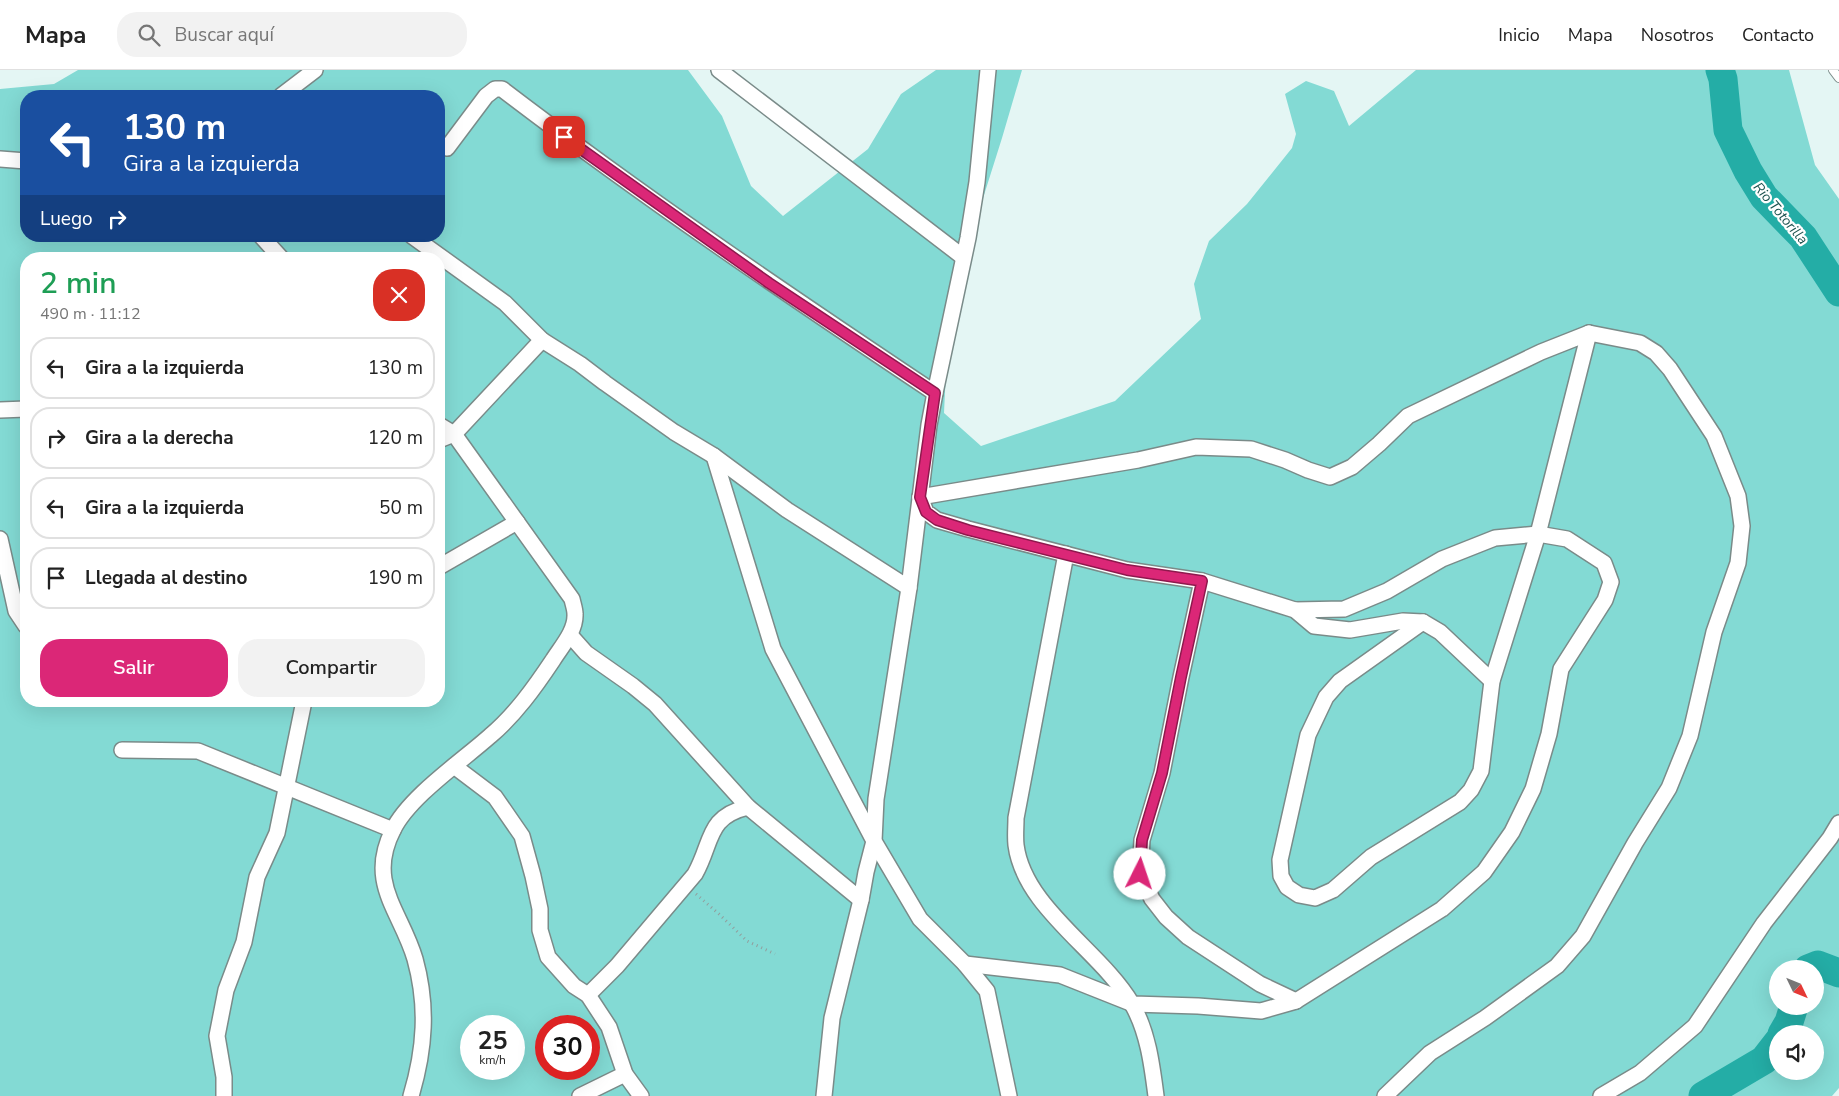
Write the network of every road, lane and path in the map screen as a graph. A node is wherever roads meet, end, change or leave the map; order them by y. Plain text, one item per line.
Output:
1 (315, 70) edge
2 (720, 70) edge
3 (988, 70) edge
4 (1832, 70) edge
5 (1839, 78) edge
6 (289, 90) edge
7 (445, 148) edge
8 (0, 159) edge
9 (20, 161) edge
10 (266, 242) edge
11 (420, 242) edge
12 (276, 252) edge
13 (434, 252) edge
14 (964, 257) junction
15 (445, 260) edge
16 (1589, 333) junction
17 (542, 340) junction
18 (935, 393) junction
19 (20, 409) edge
20 (0, 410) edge
21 (445, 429) edge
22 (454, 434) junction
23 (445, 438) edge
24 (714, 456) junction
25 (920, 497) junction
26 (517, 522) junction
27 (1538, 534) junction
28 (0, 539) edge
29 (1066, 554) junction
30 (2, 562) edge
31 (445, 564) edge
32 (1202, 581) junction
33 (909, 588) junction
34 (1295, 610) junction
35 (20, 617) edge
36 (1422, 622) junction
37 (570, 635) junction
38 (1492, 681) junction
39 (303, 707) edge
40 (122, 750) dead end
41 (454, 766) junction
42 (287, 788) junction
43 (748, 807) junction
44 (1839, 823) edge
45 (393, 830) junction
46 (874, 840) junction
47 (686, 886) junction
48 (861, 900) junction
49 (775, 954) dead end
50 (965, 964) junction
51 (588, 995) junction
52 (1296, 1001) junction
53 (1132, 1004) junction
54 (625, 1074) junction
55 (224, 1096) edge
56 (411, 1096) edge
57 (580, 1096) edge
58 (641, 1096) edge
59 (824, 1096) edge
60 (1010, 1096) edge
61 (1156, 1096) edge
62 (1385, 1096) edge
63 (1601, 1096) edge

1 - 6 street
2 - 14 street
3 - 14 street
4 - 5 lane
7 - 18 street
8 - 9 street
10 - 12 street
11 - 13 street
14 - 18 street
15 - 17 street
16 - 25 street
16 - 27 street
16 - 62 street
17 - 22 street
17 - 24 street
18 - 25 street
19 - 20 street
21 - 22 street
22 - 23 street
22 - 26 street
24 - 33 street
24 - 46 street
25 - 29 street
25 - 33 street
26 - 31 street
26 - 37 street
27 - 34 street
27 - 38 street
27 - 52 street
28 - 30 street
29 - 32 street
29 - 53 street
30 - 35 street
32 - 34 street
32 - 52 street
33 - 46 street
34 - 36 street
36 - 38 street
36 - 38 street
37 - 41 street
37 - 43 street
39 - 42 street
40 - 42 street
41 - 45 street
41 - 51 street
42 - 45 street
42 - 55 street
43 - 47 street
43 - 48 street
44 - 63 street
45 - 56 street
46 - 48 street
46 - 50 street
47 - 49 path
47 - 51 street
48 - 59 street
50 - 53 street
50 - 60 street
51 - 54 street
52 - 53 street
53 - 61 street
54 - 57 street
54 - 58 street

